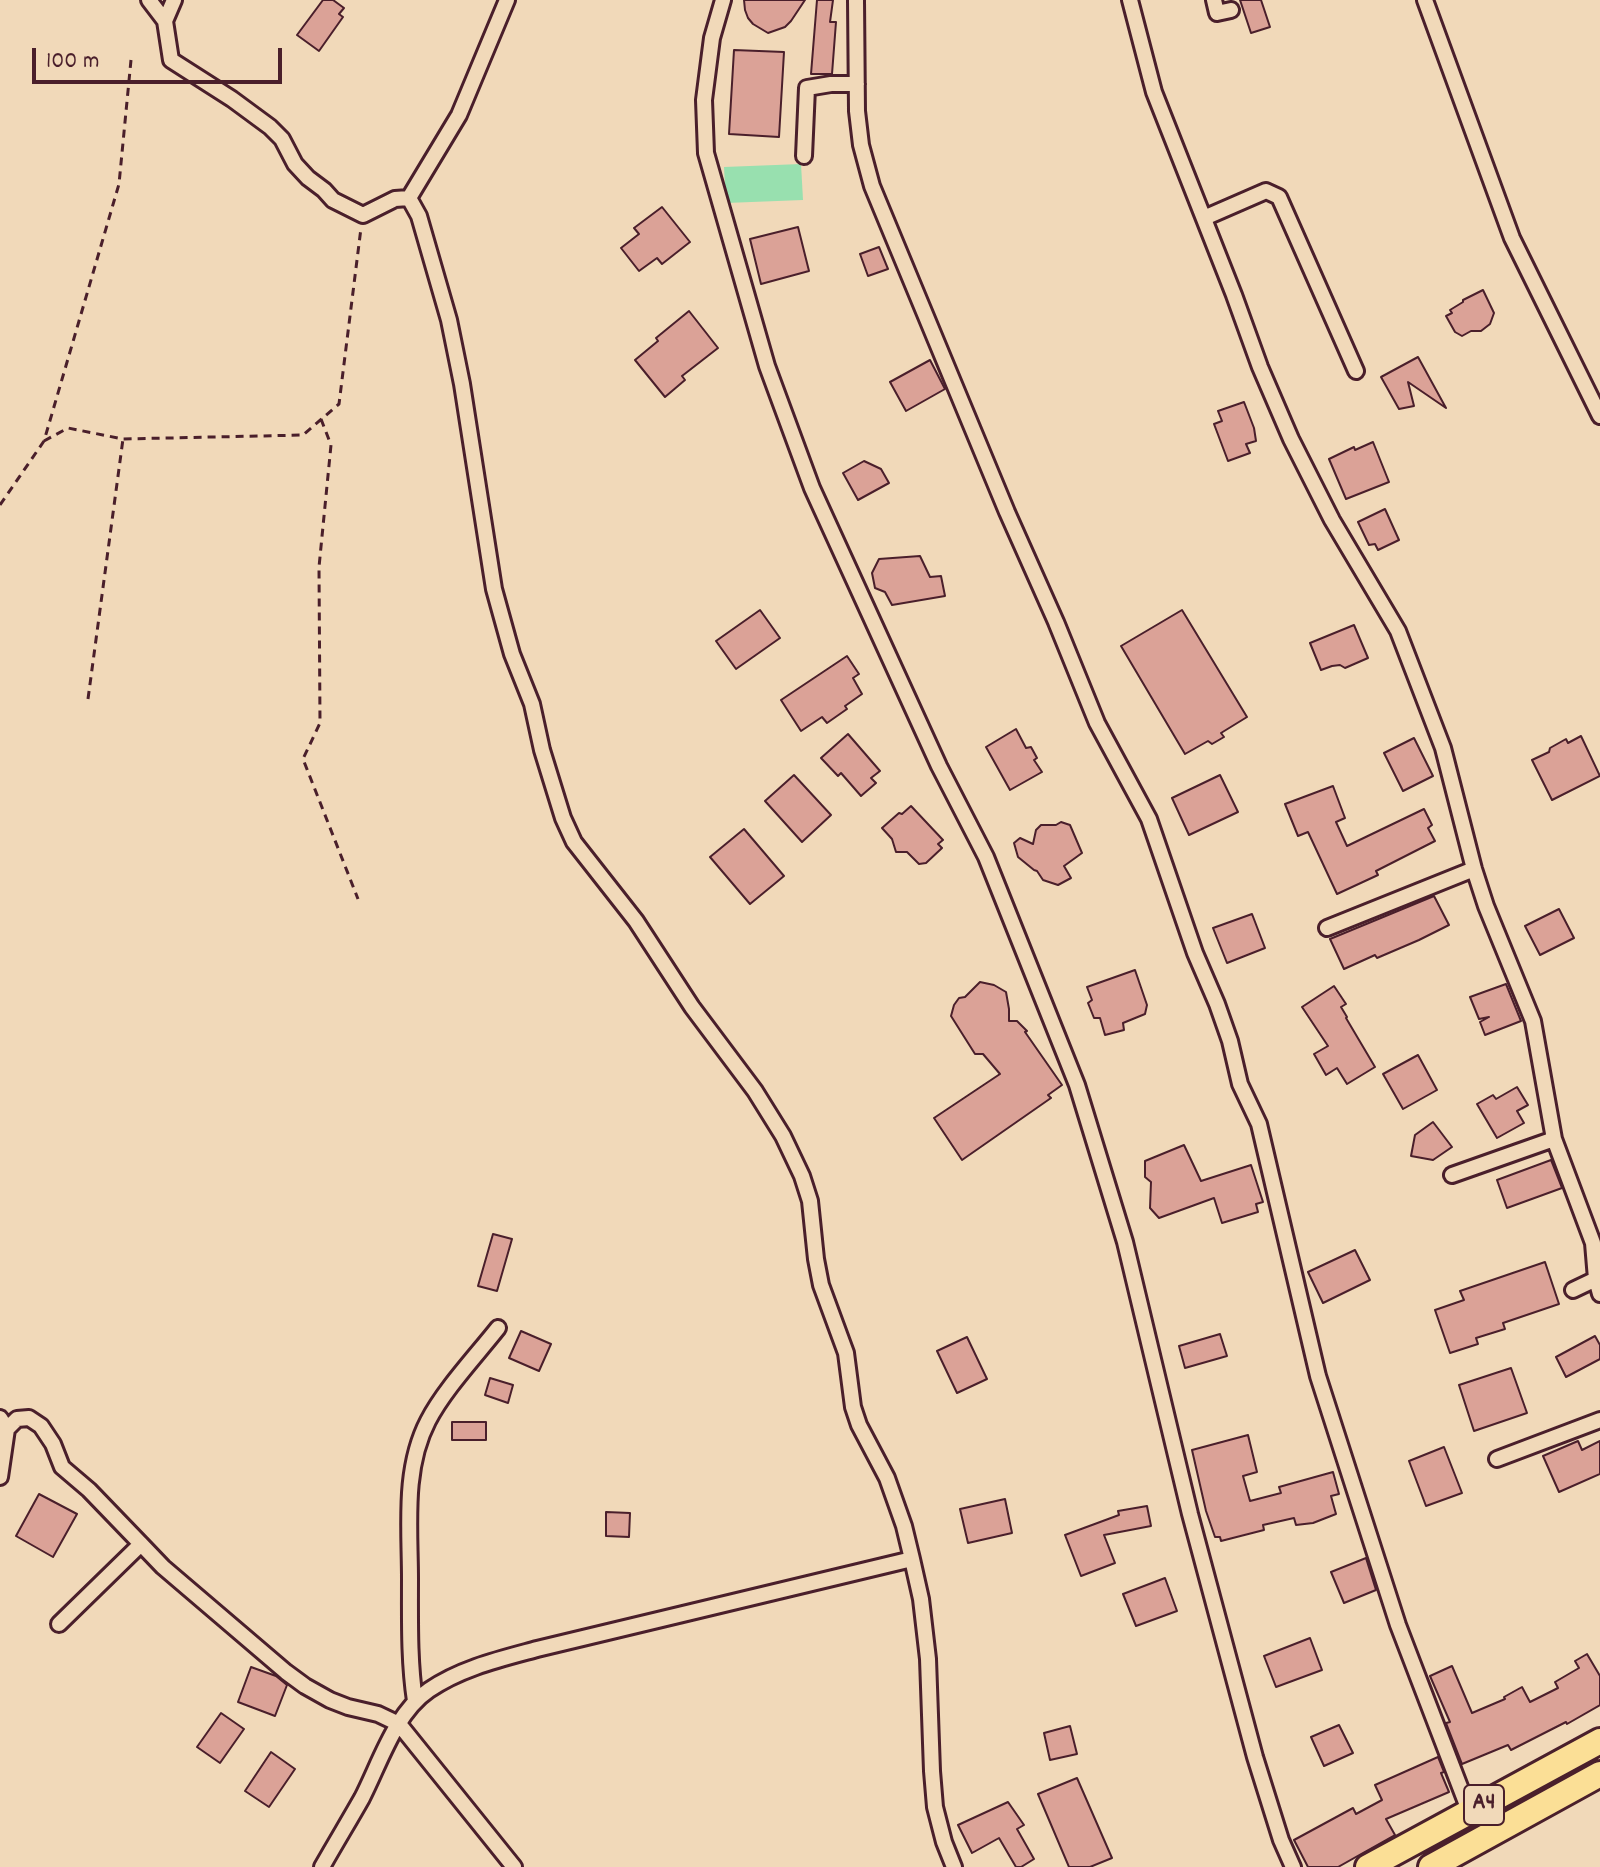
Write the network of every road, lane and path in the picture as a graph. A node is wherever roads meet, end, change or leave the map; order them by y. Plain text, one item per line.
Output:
1 (149, 0) edge
2 (174, 0) edge
3 (507, 0) edge
4 (723, 0) edge
5 (856, 0) edge
6 (1130, 0) edge
7 (1214, 0) edge
8 (1425, 0) edge
9 (1231, 10) dead end
10 (165, 21) junction
11 (131, 60) dead end
12 (857, 84) junction
13 (804, 156) dead end
14 (409, 198) junction
15 (363, 215) junction
16 (1204, 218) junction
17 (1356, 371) dead end
18 (1600, 416) edge
19 (321, 419) junction
20 (123, 439) junction
21 (44, 441) junction
22 (0, 505) edge
23 (88, 699) dead end
24 (1474, 869) junction
25 (358, 899) dead end
26 (1327, 928) dead end
27 (1554, 1139) junction
28 (1452, 1175) dead end
29 (1596, 1279) junction
30 (1573, 1290) dead end
31 (1600, 1294) edge
32 (498, 1328) dead end
33 (1600, 1420) edge
34 (3, 1424) edge
35 (1497, 1459) dead end
36 (0, 1477) edge
37 (141, 1544) junction
38 (912, 1559) junction
39 (59, 1624) dead end
40 (415, 1701) junction
41 (399, 1724) junction
42 (1600, 1741) edge
43 (1600, 1774) edge
44 (1470, 1813) junction
45 (322, 1867) edge
46 (514, 1867) edge
47 (954, 1867) edge
48 (1293, 1867) edge
49 (1368, 1867) edge
50 (1431, 1867) edge

1 - 10 street
2 - 10 street
3 - 14 street
4 - 48 street
5 - 12 street
6 - 16 street
7 - 9 street
8 - 18 street
10 - 15 street
11 - 21 path
12 - 13 street
12 - 44 street
14 - 15 street
14 - 38 street
15 - 19 path
16 - 17 street
16 - 24 street
19 - 20 path
19 - 25 path
20 - 21 path
20 - 23 path
21 - 22 path
24 - 26 street
24 - 27 street
27 - 28 street
27 - 29 street
29 - 30 street
29 - 31 street
32 - 40 street
33 - 35 street
34 - 36 street
34 - 37 street
37 - 39 street
37 - 41 street
38 - 40 street
38 - 47 street
40 - 41 street
41 - 45 street
41 - 46 street
42 - 44 highway, A4
43 - 50 highway, A4
44 - 49 highway, A4

